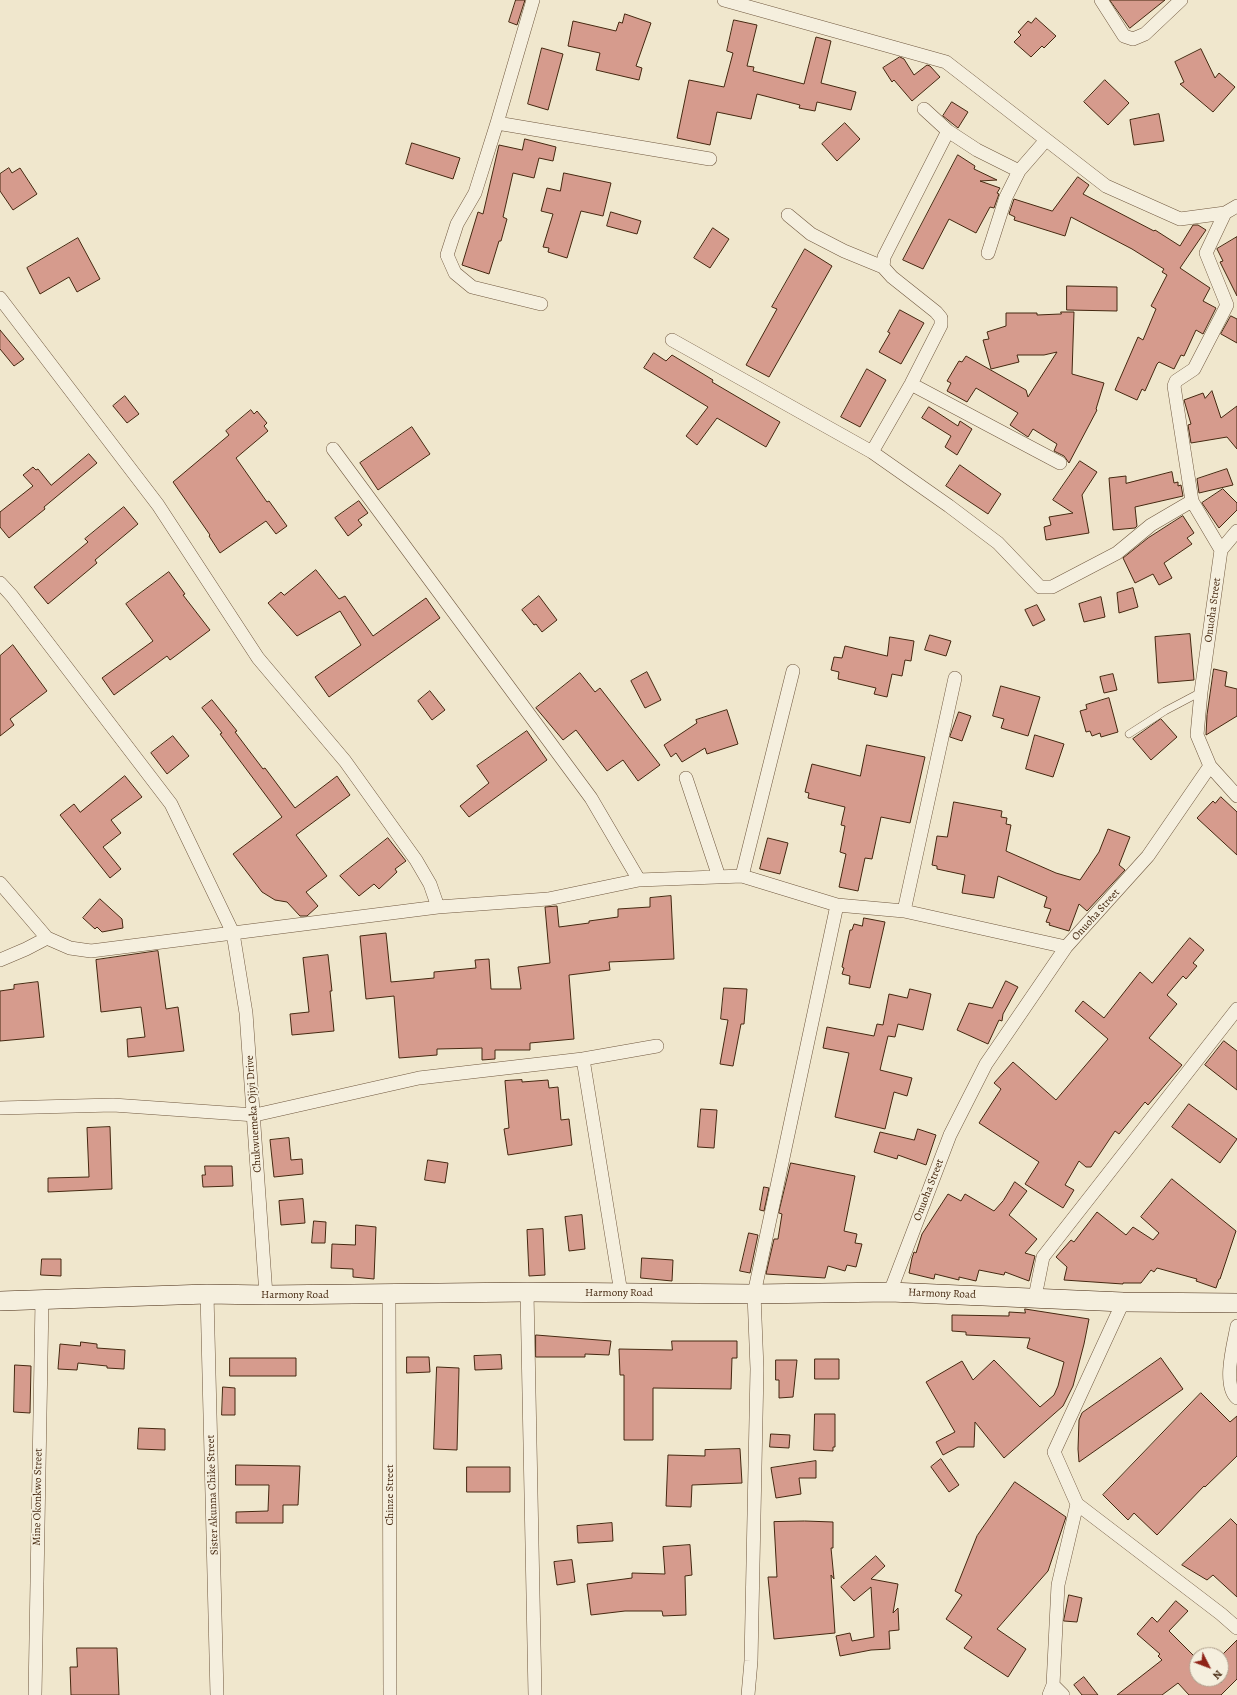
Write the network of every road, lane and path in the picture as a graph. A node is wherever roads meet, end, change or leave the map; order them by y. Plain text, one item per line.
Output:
1 (533, 0) edge
2 (724, 0) edge
3 (1101, 0) edge
4 (1181, 0) edge
5 (924, 109) dead end
6 (497, 123) junction
7 (948, 131) junction
8 (1046, 140) junction
9 (710, 159) dead end
10 (1019, 171) junction
11 (1237, 206) edge
12 (1225, 213) junction
13 (788, 215) dead end
14 (988, 253) dead end
15 (883, 267) junction
16 (0, 298) edge
17 (541, 304) dead end
18 (672, 340) dead end
19 (911, 384) junction
20 (333, 449) dead end
21 (872, 452) junction
22 (1060, 464) dead end
23 (1192, 501) junction
24 (1237, 531) edge
25 (1221, 550) junction
26 (0, 582) edge
27 (793, 671) dead end
28 (956, 678) dead end
29 (1201, 692) junction
30 (1129, 734) dead end
31 (1210, 766) junction
32 (686, 778) dead end
33 (1237, 796) edge
34 (742, 876) junction
35 (719, 877) junction
36 (639, 880) junction
37 (0, 883) edge
38 (837, 905) junction
39 (438, 907) junction
40 (904, 911) junction
41 (233, 933) junction
42 (47, 938) junction
43 (1066, 947) junction
44 (0, 960) edge
45 (1237, 1009) edge
46 (657, 1046) dead end
47 (584, 1059) junction
48 (0, 1108) edge
49 (254, 1115) junction
50 (527, 1292) junction
51 (890, 1292) junction
52 (622, 1293) junction
53 (207, 1294) junction
54 (754, 1294) junction
55 (389, 1295) junction
56 (266, 1296) junction
57 (1035, 1297) junction
58 (42, 1300) junction
59 (0, 1301) edge
60 (1123, 1302) junction
61 (1237, 1303) edge
62 (1237, 1326) edge
63 (1237, 1398) edge
64 (1077, 1504) junction
65 (1237, 1628) edge
66 (1051, 1690) edge
67 (35, 1695) edge
68 (217, 1695) edge
69 (390, 1695) edge
70 (535, 1695) edge
71 (748, 1695) edge
72 (1064, 1695) edge

1 - 6 street
2 - 8 street
3 - 4 street
5 - 7 street
6 - 9 street
6 - 17 street
7 - 10 street
7 - 15 street
8 - 10 street
8 - 12 street
10 - 14 street
11 - 12 street
12 - 23 street
13 - 15 street
15 - 19 street
16 - 39 street
18 - 21 street
19 - 21 street
19 - 22 street
20 - 36 street
21 - 23 street
23 - 25 street
24 - 25 street
25 - 29 street, Onuoha Street
26 - 41 street, Chukwuemeka Ojiyi Drive
27 - 34 street
28 - 40 street
29 - 30 lane
29 - 31 street, Onuoha Street
31 - 33 street
31 - 43 street, Onuoha Street
32 - 35 street
34 - 35 street
34 - 38 street
35 - 36 street
36 - 39 street
37 - 42 street
38 - 40 street
38 - 54 street
39 - 41 street
40 - 43 street
41 - 42 street
41 - 49 street, Chukwuemeka Ojiyi Drive
42 - 44 street
43 - 51 street, Onuoha Street
45 - 57 street
46 - 47 street
47 - 49 street
47 - 52 street
48 - 49 street
49 - 56 street, Chukwuemeka Ojiyi Drive
50 - 52 main road, Harmony Road
50 - 55 main road, Harmony Road
50 - 70 street
51 - 54 main road, Harmony Road
51 - 57 main road, Harmony Road
52 - 54 main road, Harmony Road
53 - 56 main road, Harmony Road
53 - 58 main road, Harmony Road
53 - 68 street, Sister Akunna Chike Street
54 - 71 street
55 - 56 main road, Harmony Road
55 - 69 street, Chinze Street
57 - 60 main road, Harmony Road
58 - 59 main road, Harmony Road
58 - 67 street, Mine Okonkwo Street
60 - 61 main road, Harmony Road
60 - 64 street
62 - 63 street
64 - 65 street
64 - 66 street
66 - 72 street

